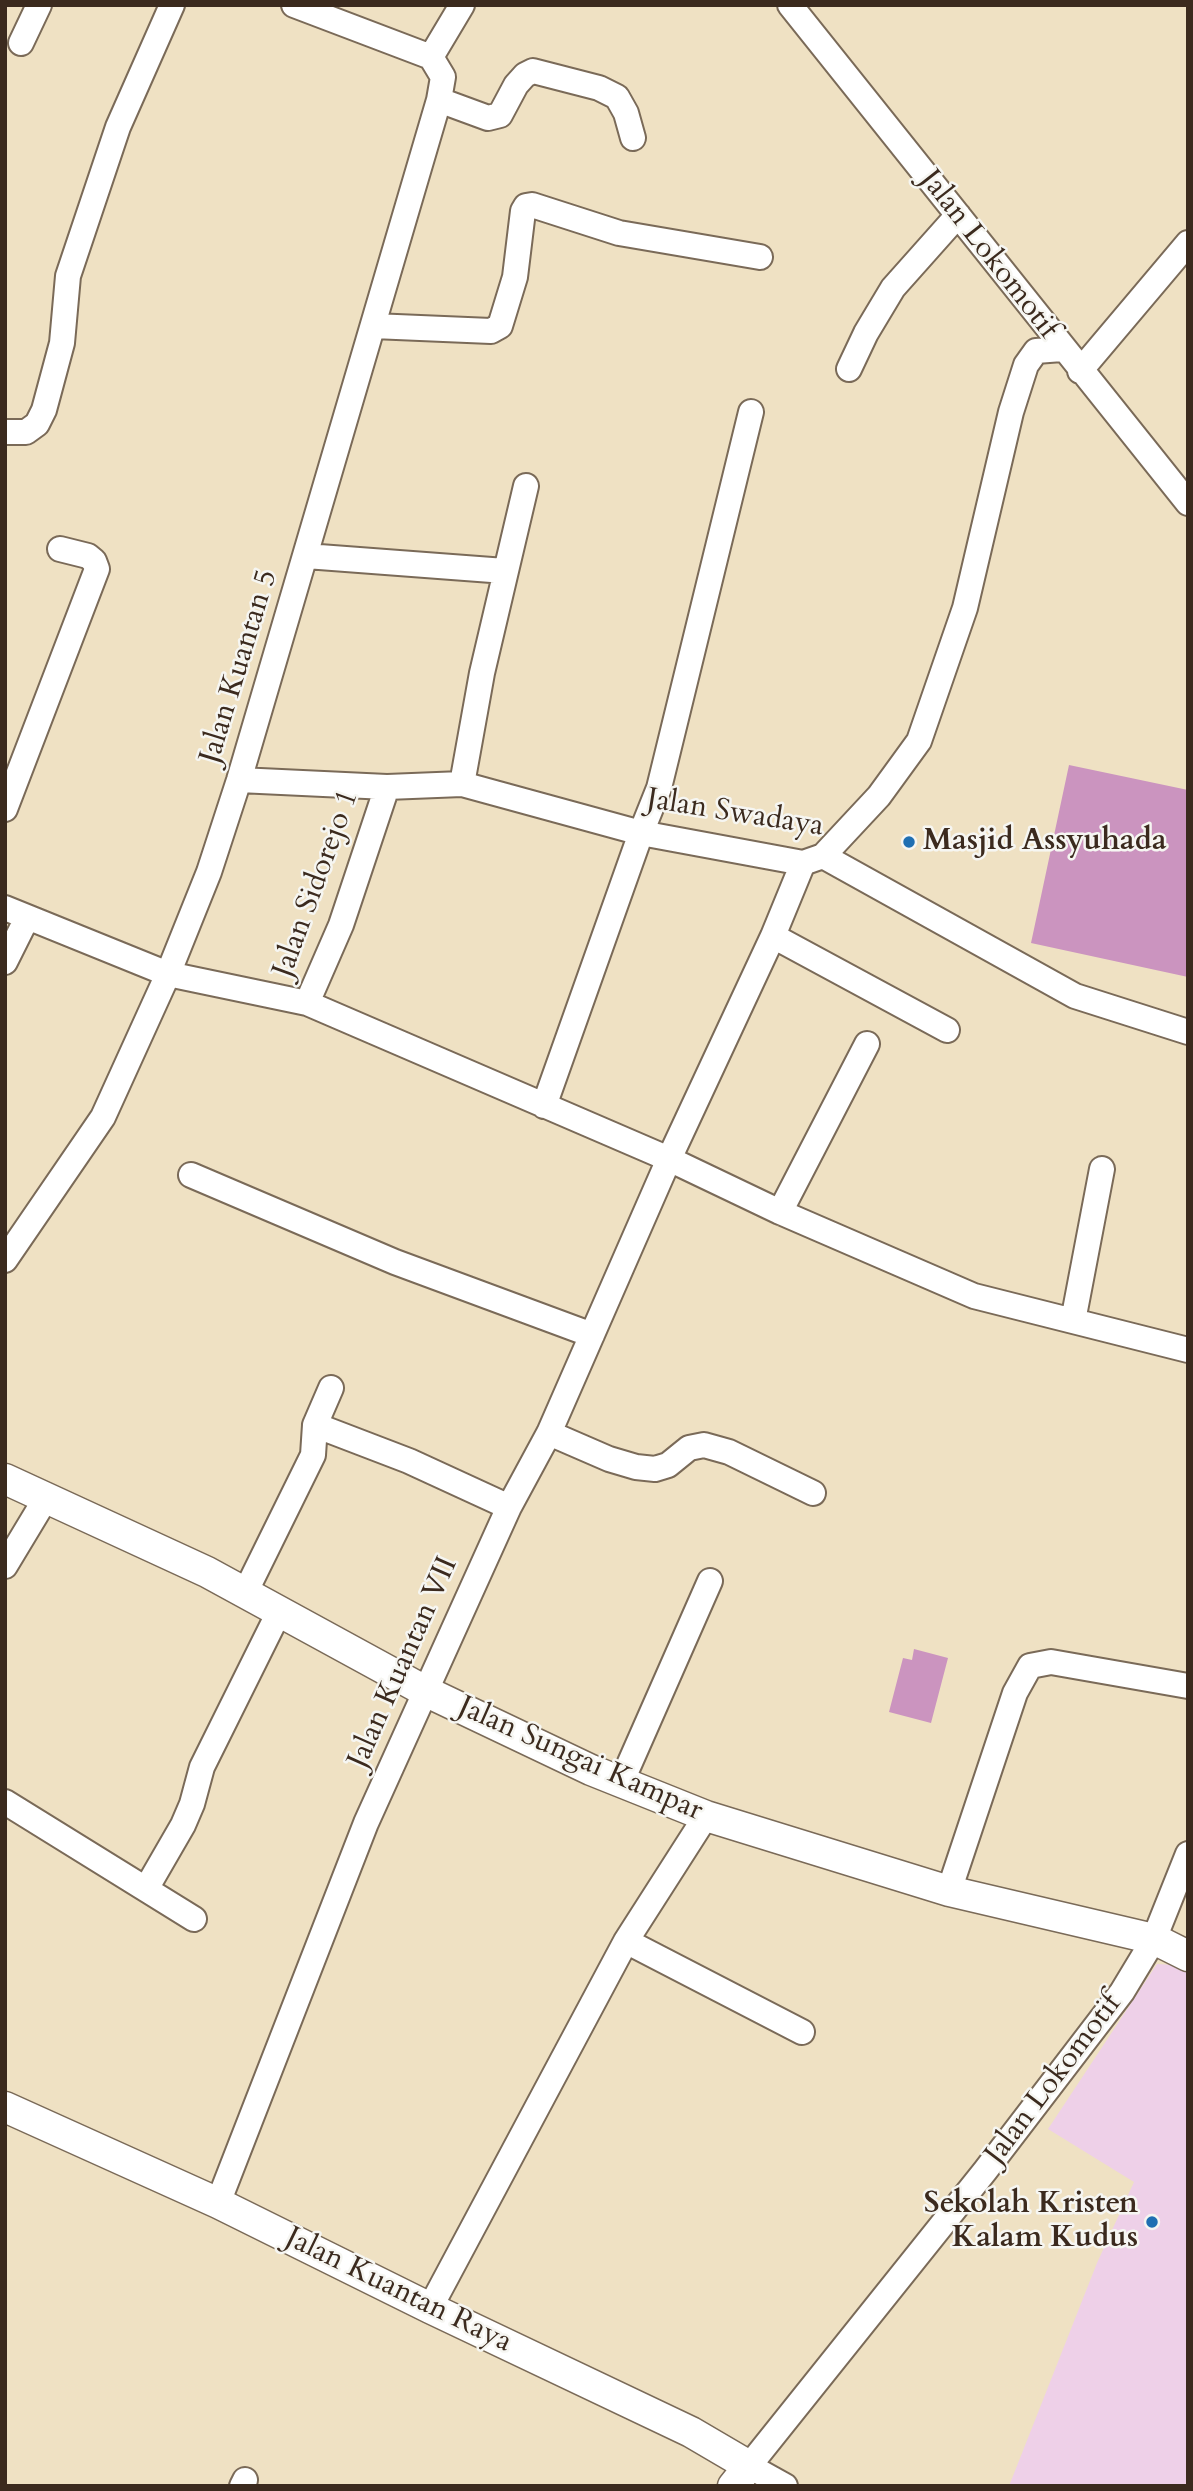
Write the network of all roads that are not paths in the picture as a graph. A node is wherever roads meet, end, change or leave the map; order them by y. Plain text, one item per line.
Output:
1 (39, 5) edge
2 (172, 5) edge
3 (294, 5) edge
4 (462, 5) edge
5 (790, 5) edge
6 (350, 15) edge
7 (21, 43) dead end
8 (431, 57) junction
9 (439, 100) junction
10 (633, 138) dead end
11 (958, 215) junction
12 (1188, 243) edge
13 (760, 257) dead end
14 (373, 326) junction
15 (1062, 349) junction
16 (849, 369) dead end
17 (1080, 371) junction
18 (751, 412) dead end
19 (5, 432) edge
20 (526, 485) dead end
21 (1188, 503) edge
22 (60, 549) dead end
23 (306, 556) junction
24 (505, 571) junction
25 (239, 780) junction
26 (462, 784) junction
27 (387, 787) junction
28 (5, 809) edge
29 (641, 833) junction
30 (813, 860) junction
31 (16, 913) edge
32 (773, 936) junction
33 (5, 962) edge
34 (168, 974) junction
35 (307, 1003) junction
36 (947, 1030) dead end
37 (1188, 1032) edge
38 (867, 1044) dead end
39 (544, 1106) junction
40 (669, 1159) junction
41 (1102, 1169) dead end
42 (191, 1175) dead end
43 (780, 1212) junction
44 (5, 1260) edge
45 (1073, 1321) junction
46 (592, 1335) junction
47 (1188, 1350) edge
48 (331, 1388) dead end
49 (315, 1425) junction
50 (549, 1433) junction
51 (5, 1479) edge
52 (813, 1493) dead end
53 (46, 1498) junction
54 (509, 1507) junction
55 (5, 1566) edge
56 (710, 1581) dead end
57 (245, 1593) junction
58 (279, 1612) junction
59 (1188, 1686) edge
60 (425, 1691) junction
61 (621, 1783) junction
62 (5, 1802) edge
63 (706, 1816) junction
64 (1188, 1854) edge
65 (146, 1889) junction
66 (948, 1891) junction
67 (194, 1919) dead end
68 (1154, 1939) junction
69 (626, 1941) junction
70 (1188, 1956) edge
71 (802, 2032) dead end
72 (5, 2106) edge
73 (218, 2203) junction
74 (430, 2308) junction
75 (741, 2476) edge
76 (785, 2486) edge

1 - 7 street
2 - 19 street
3 - 6 street
4 - 8 street
5 - 11 street, Jalan Lokomotif
6 - 8 street
8 - 9 street, Jalan Kuantan 5
9 - 10 street
9 - 14 street, Jalan Kuantan 5
11 - 15 street, Jalan Lokomotif
11 - 16 street
12 - 17 street
13 - 14 street
14 - 23 street, Jalan Kuantan 5
15 - 17 street, Jalan Lokomotif
15 - 30 street
17 - 21 street, Jalan Lokomotif
18 - 29 street
20 - 24 street
22 - 28 street
23 - 24 street
23 - 25 street, Jalan Kuantan 5
24 - 26 street
25 - 27 street, Jalan Swadaya
25 - 34 street, Jalan Kuantan 5
26 - 27 street, Jalan Swadaya
26 - 29 street, Jalan Swadaya
27 - 35 street, Jalan Sidorejo 1
29 - 30 street, Jalan Swadaya
29 - 39 street
30 - 32 street, Jalan Kuantan VII
30 - 37 street, Jalan Swadaya
31 - 33 street
31 - 34 street
32 - 36 street
32 - 40 street, Jalan Kuantan VII
34 - 35 street
34 - 44 street, Jalan Kuantan 5
35 - 39 street
38 - 43 street
39 - 40 street
40 - 43 street
40 - 46 street, Jalan Kuantan VII
41 - 45 street
42 - 46 street
43 - 45 street
45 - 47 street
46 - 50 street, Jalan Kuantan VII
48 - 49 street
49 - 54 street
49 - 57 street
50 - 52 street
50 - 54 street, Jalan Kuantan VII
51 - 53 street, Jalan Sungai Kampar
53 - 55 street
53 - 57 street, Jalan Sungai Kampar
54 - 60 street, Jalan Kuantan VII
56 - 61 street
57 - 58 street, Jalan Sungai Kampar
58 - 60 street, Jalan Sungai Kampar
58 - 65 street
59 - 66 street
60 - 61 street, Jalan Sungai Kampar
60 - 73 street, Jalan Kuantan VII
61 - 63 street, Jalan Sungai Kampar
62 - 65 street
63 - 66 street, Jalan Sungai Kampar
63 - 69 street
64 - 68 street, Jalan Lokomotif
65 - 67 street
66 - 68 street, Jalan Sungai Kampar
68 - 70 street, Jalan Sungai Kampar
68 - 75 street, Jalan Lokomotif
69 - 71 street
69 - 74 street
72 - 73 street, Jalan Kuantan Raya
73 - 74 street, Jalan Kuantan Raya
74 - 75 street, Jalan Kuantan Raya
75 - 76 street, Jalan Kuantan Raya

